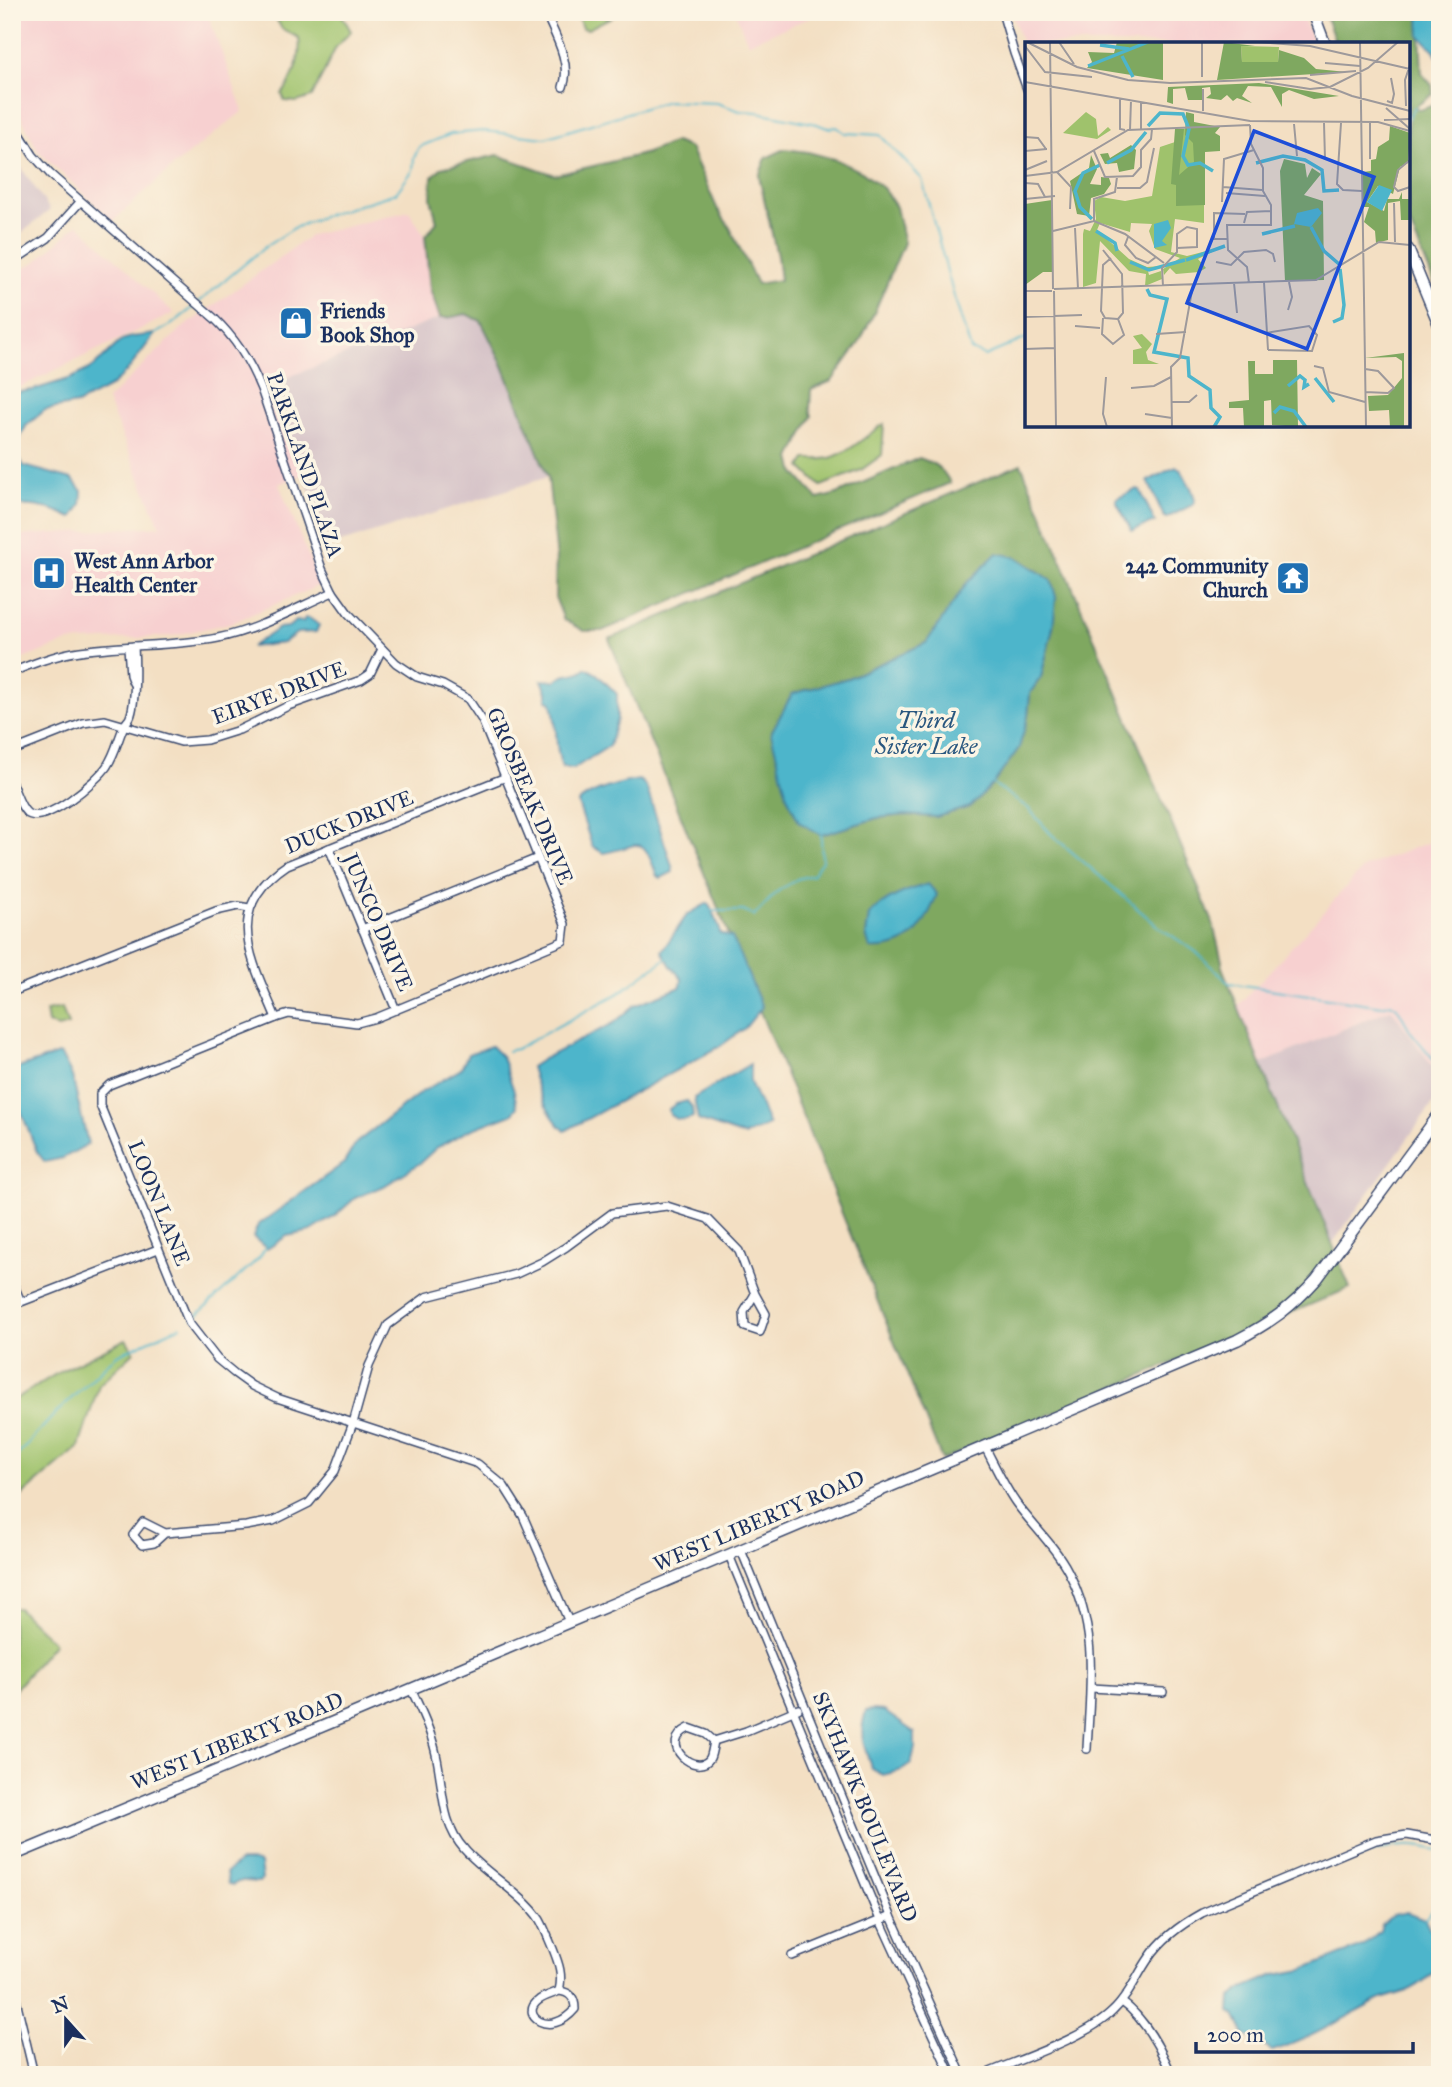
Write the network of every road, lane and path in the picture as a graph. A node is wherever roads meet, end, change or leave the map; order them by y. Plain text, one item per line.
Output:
1 (545, 12) edge
2 (1002, 12) edge
3 (1313, 12) edge
4 (1324, 42) edge
5 (1025, 83) edge
6 (564, 87) dead end
7 (12, 121) edge
8 (80, 202) junction
9 (1410, 254) edge
10 (12, 261) edge
11 (1440, 327) edge
12 (333, 592) junction
13 (131, 647) junction
14 (382, 649) junction
15 (12, 672) edge
16 (124, 726) junction
17 (12, 751) edge
18 (506, 777) junction
19 (12, 784) edge
20 (329, 848) junction
21 (538, 858) junction
22 (249, 908) junction
23 (565, 924) joint
24 (362, 929) junction
25 (12, 992) edge
26 (396, 1010) junction
27 (276, 1018) junction
28 (1440, 1113) edge
29 (158, 1249) junction
30 (12, 1281) edge
31 (755, 1294) junction
32 (353, 1423) junction
33 (985, 1447) junction
34 (165, 1532) junction
35 (741, 1550) junction
36 (729, 1555) junction
37 (569, 1622) junction
38 (1091, 1688) junction
39 (411, 1689) junction
40 (1163, 1692) dead end
41 (805, 1707) junction
42 (794, 1711) junction
43 (714, 1741) junction
44 (1087, 1749) dead end
45 (1440, 1841) edge
46 (12, 1856) edge
47 (891, 1916) junction
48 (880, 1920) junction
49 (792, 1956) dead end
50 (12, 1983) edge
51 (559, 1991) junction
52 (1122, 2002) junction
53 (34, 2075) edge
54 (951, 2075) edge
55 (962, 2075) edge
56 (983, 2075) edge
57 (1172, 2075) edge

1 - 6 street
2 - 5 street
3 - 4 main road
7 - 8 street, PARKLAND PLAZA
8 - 10 street
8 - 12 street, PARKLAND PLAZA
9 - 11 main road
12 - 13 street
12 - 14 street, PARKLAND PLAZA
13 - 15 street
13 - 16 street
14 - 16 street, EIRYE DRIVE
14 - 18 street, GROSBEAK DRIVE
16 - 17 street, EIRYE DRIVE
16 - 19 street
18 - 20 street, DUCK DRIVE
18 - 21 street, GROSBEAK DRIVE
20 - 22 street, DUCK DRIVE
20 - 24 street, JUNCO DRIVE
21 - 23 street, GROSBEAK DRIVE
21 - 24 street
22 - 25 street
22 - 27 street
23 - 26 street, LOON LANE
24 - 26 street, JUNCO DRIVE
26 - 27 street, LOON LANE
27 - 29 street, LOON LANE
28 - 33 main road, WEST LIBERTY ROAD
29 - 30 street
29 - 32 street, LOON LANE
31 - 31 street
31 - 32 street
32 - 34 street
32 - 37 street, LOON LANE
33 - 35 main road, WEST LIBERTY ROAD
33 - 38 street
34 - 34 street
35 - 36 main road, WEST LIBERTY ROAD
35 - 41 street, SKYHAWK BOULEVARD
36 - 37 main road, WEST LIBERTY ROAD
36 - 42 street, SKYHAWK BOULEVARD
37 - 39 main road, WEST LIBERTY ROAD
38 - 40 street
38 - 44 street
39 - 46 main road, WEST LIBERTY ROAD
39 - 51 street
41 - 42 street
41 - 47 street, SKYHAWK BOULEVARD
42 - 43 street
42 - 48 street, SKYHAWK BOULEVARD
43 - 43 street
45 - 52 street
47 - 48 street
47 - 55 street, SKYHAWK BOULEVARD
48 - 49 street
48 - 54 street, SKYHAWK BOULEVARD
50 - 53 street
51 - 51 street
52 - 56 street
52 - 57 street

